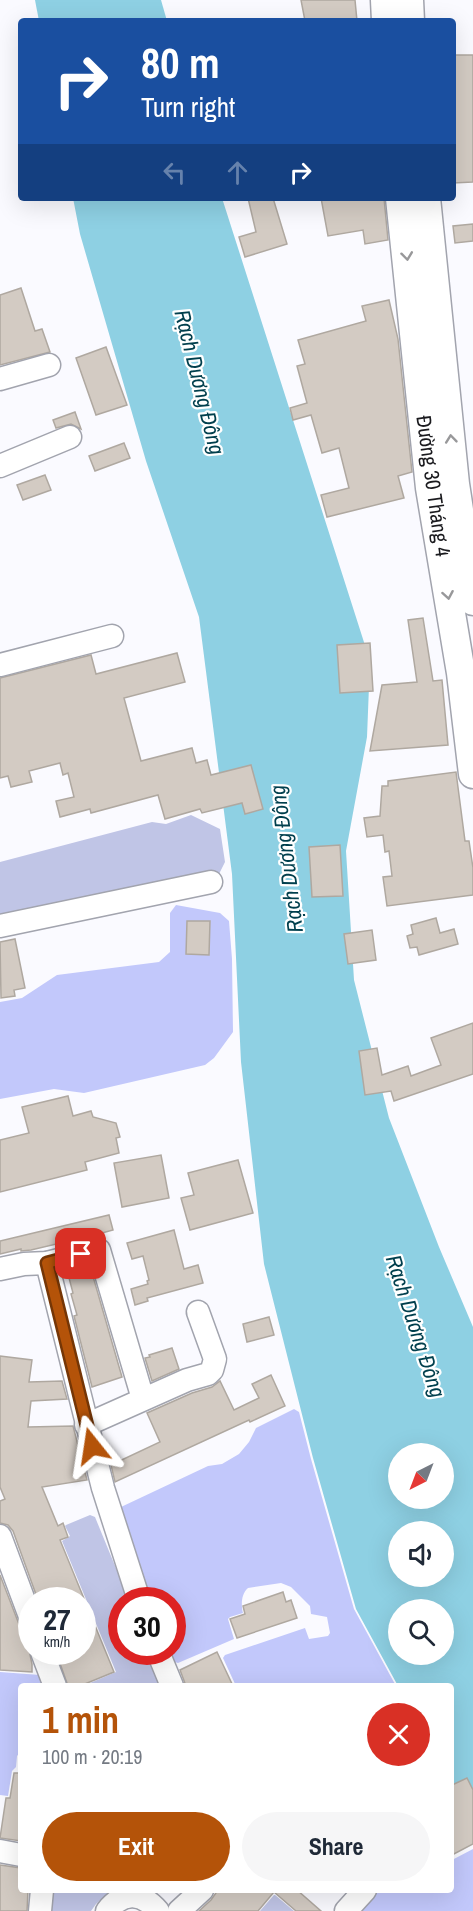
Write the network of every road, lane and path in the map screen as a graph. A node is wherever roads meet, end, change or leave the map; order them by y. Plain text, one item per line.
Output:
1 (385, 0) edge
2 (409, 0) edge
3 (386, 18) edge
4 (410, 18) edge
5 (400, 201) edge
6 (426, 201) edge
7 (49, 365) dead end
8 (0, 379) edge
9 (70, 437) dead end
10 (0, 466) edge
11 (443, 486) junction
12 (473, 601) edge
13 (111, 636) dead end
14 (0, 665) edge
15 (473, 774) edge
16 (210, 882) dead end
17 (0, 926) edge
18 (47, 1263) junction
19 (0, 1269) edge
20 (198, 1312) dead end
21 (143, 1399) junction
22 (86, 1425) junction
23 (0, 1536) edge
24 (19, 1587) edge
25 (135, 1587) edge
26 (47, 1665) edge
27 (163, 1665) edge
28 (54, 1683) edge
29 (171, 1683) edge
30 (0, 1851) edge
31 (18, 1854) edge
32 (42, 1893) edge
33 (132, 1893) edge
34 (199, 1893) edge
35 (363, 1893) edge
36 (40, 1911) edge
37 (107, 1911) edge
38 (158, 1911) edge
39 (179, 1911) edge
40 (346, 1911) edge

1 - 3 main road
2 - 4 main road
5 -> 11 main road, Đường 30 Tháng 4
11 -> 6 main road, Đường 30 Tháng 4
7 - 8 street
9 - 10 street
11 - 12 main road, Đường 30 Tháng 4
11 -> 15 main road, Đường 30 Tháng 4
13 - 14 street
16 - 17 street
18 - 19 street
18 - 21 street
18 - 22 street
20 - 21 street
21 - 22 street
22 - 25 street
23 - 24 street
26 - 28 street
27 - 29 street
30 - 31 street
32 - 36 street
33 - 37 street
33 - 38 street
34 - 39 street
35 - 40 street

